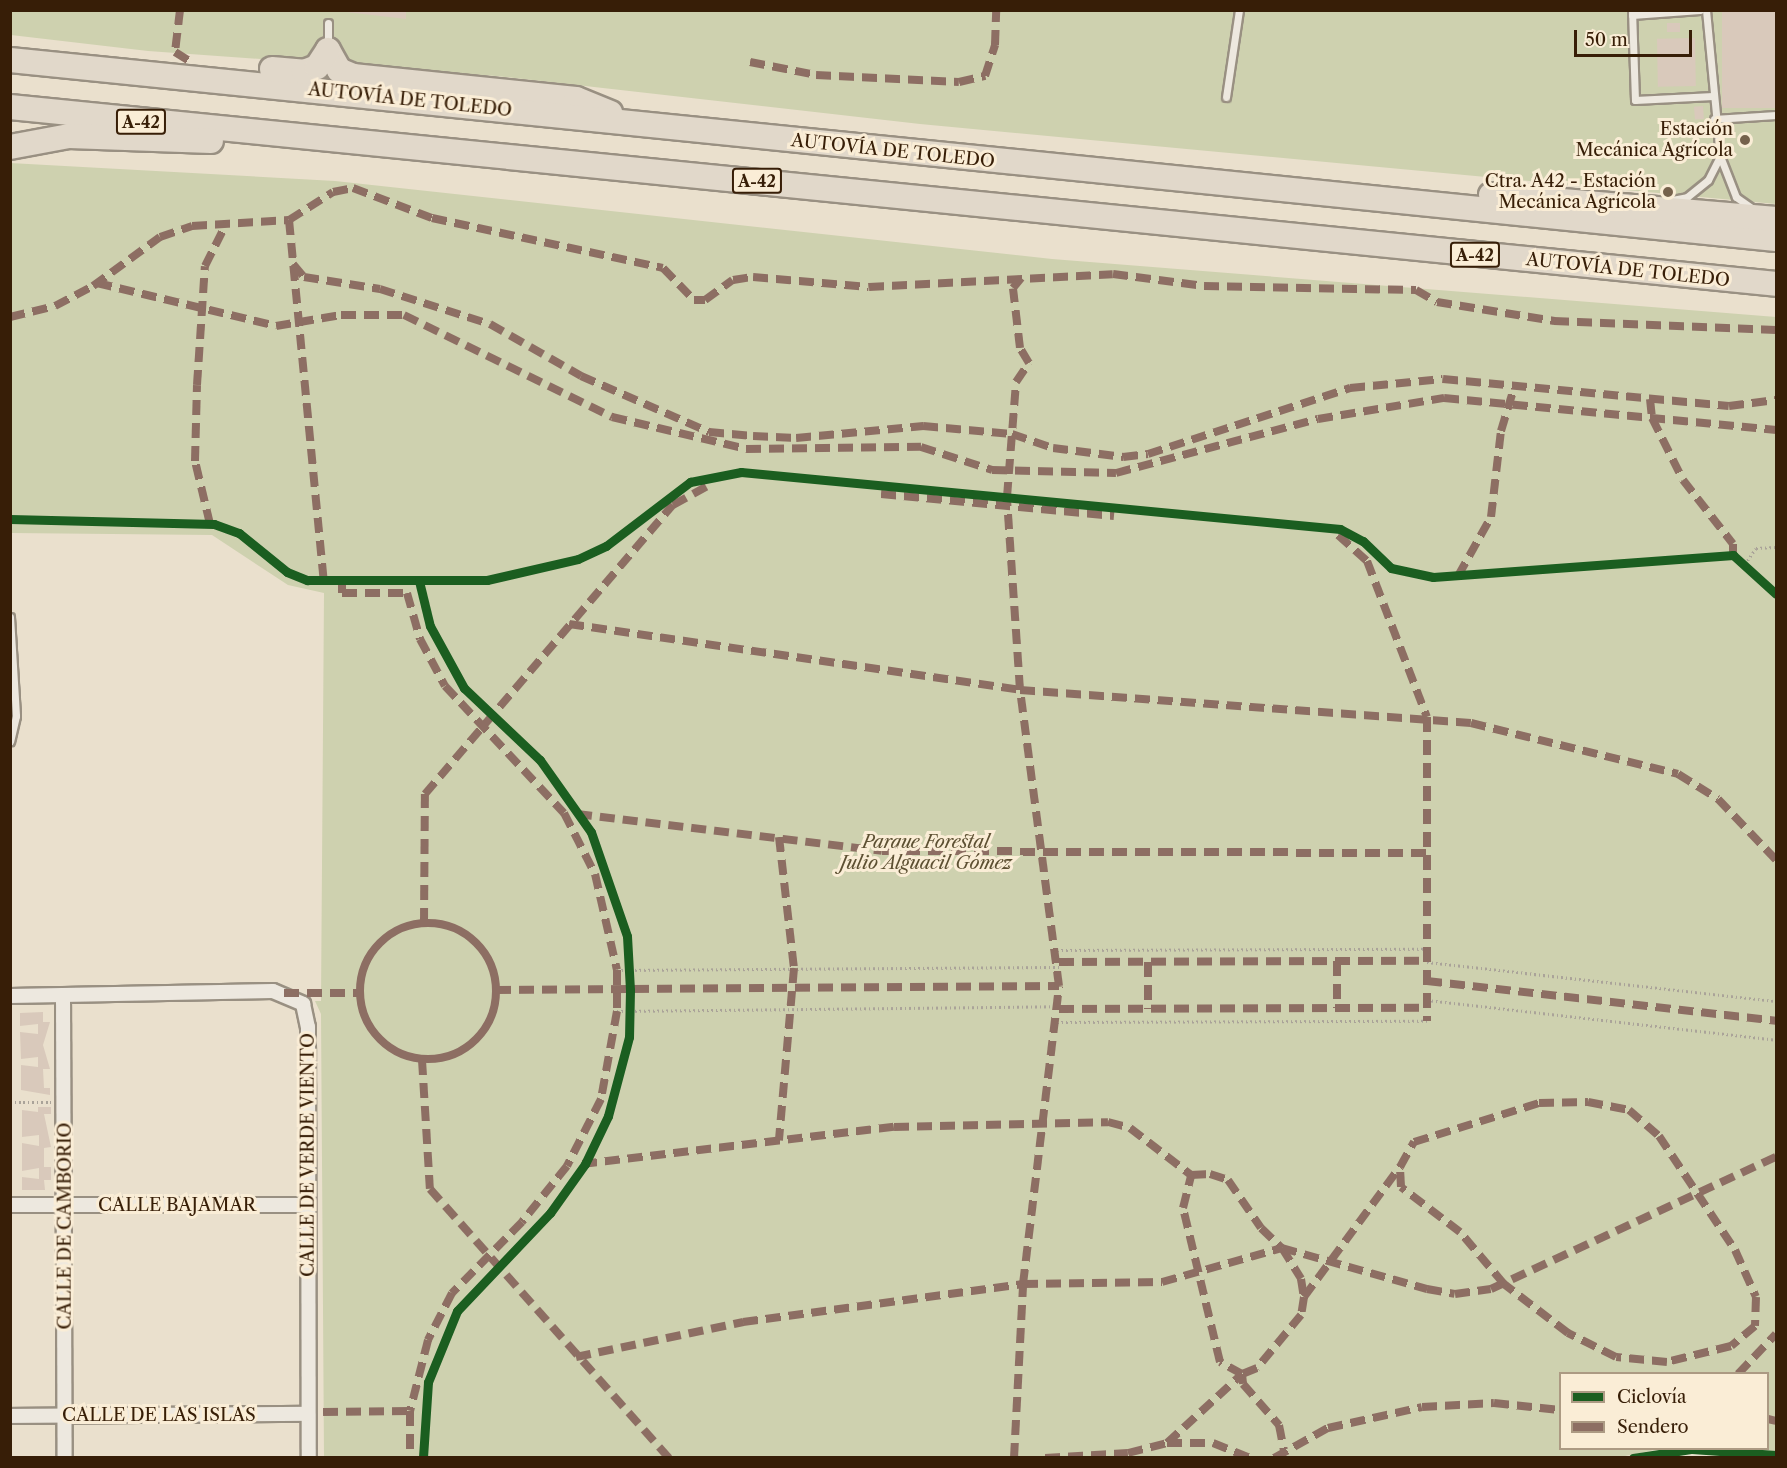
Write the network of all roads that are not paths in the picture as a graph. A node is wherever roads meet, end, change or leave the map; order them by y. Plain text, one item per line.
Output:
1 (1239, 10) edge
2 (1700, 10) edge
3 (1706, 10) edge
4 (1632, 13) edge
5 (328, 23) dead end
6 (328, 50) junction
7 (10, 60) edge
8 (161, 74) junction
9 (1713, 96) junction
10 (1226, 97) dead end
11 (10, 107) edge
12 (1776, 115) edge
13 (1714, 118) junction
14 (637, 124) junction
15 (272, 137) junction
16 (10, 147) edge
17 (1720, 156) junction
18 (1648, 197) dead end
19 (1660, 198) dead end
20 (1567, 200) junction
21 (1672, 200) junction
22 (1435, 203) junction
23 (1753, 209) junction
24 (1776, 212) edge
25 (1776, 219) edge
26 (1776, 239) edge
27 (1776, 285) edge
28 (10, 617) edge
29 (10, 741) edge
30 (63, 995) junction
31 (10, 996) edge
32 (10, 1205) edge
33 (66, 1205) junction
34 (308, 1205) junction
35 (309, 1414) junction
36 (64, 1415) junction
37 (10, 1416) edge
38 (65, 1458) edge
39 (309, 1458) edge

1 - 10 lane
2 - 4 lane
3 - 9 lane
4 - 9 lane
5 - 6 lane
6 - 8 highway
6 - 14 highway
7 - 8 highway, AUTOVÍA DE TOLEDO
8 - 14 highway, AUTOVÍA DE TOLEDO
9 - 13 lane
11 - 15 highway, AUTOVÍA DE TOLEDO / A-42
12 - 13 lane
13 - 17 lane
14 - 22 highway, AUTOVÍA DE TOLEDO
15 - 16 highway
15 - 27 highway, AUTOVÍA DE TOLEDO / A-42
17 - 21 lane
17 - 23 lane
18 - 20 lane
19 - 21 lane
20 - 22 highway
20 - 25 highway
21 - 23 lane
22 - 26 highway, AUTOVÍA DE TOLEDO
23 - 24 lane
28 - 29 lane
30 - 31 street, CALLE DE VERDE VIENTO
30 - 33 street, CALLE DE CAMBORIO
30 - 34 street, CALLE DE VERDE VIENTO
32 - 33 street, CALLE BAJAMAR
33 - 34 street, CALLE BAJAMAR
33 - 36 street, CALLE DE CAMBORIO
34 - 35 street, CALLE DE VERDE VIENTO
35 - 36 street, CALLE DE LAS ISLAS
35 - 39 street, CALLE DE VERDE VIENTO
36 - 37 street, CALLE DE LAS ISLAS
36 - 38 street, CALLE DE CAMBORIO

